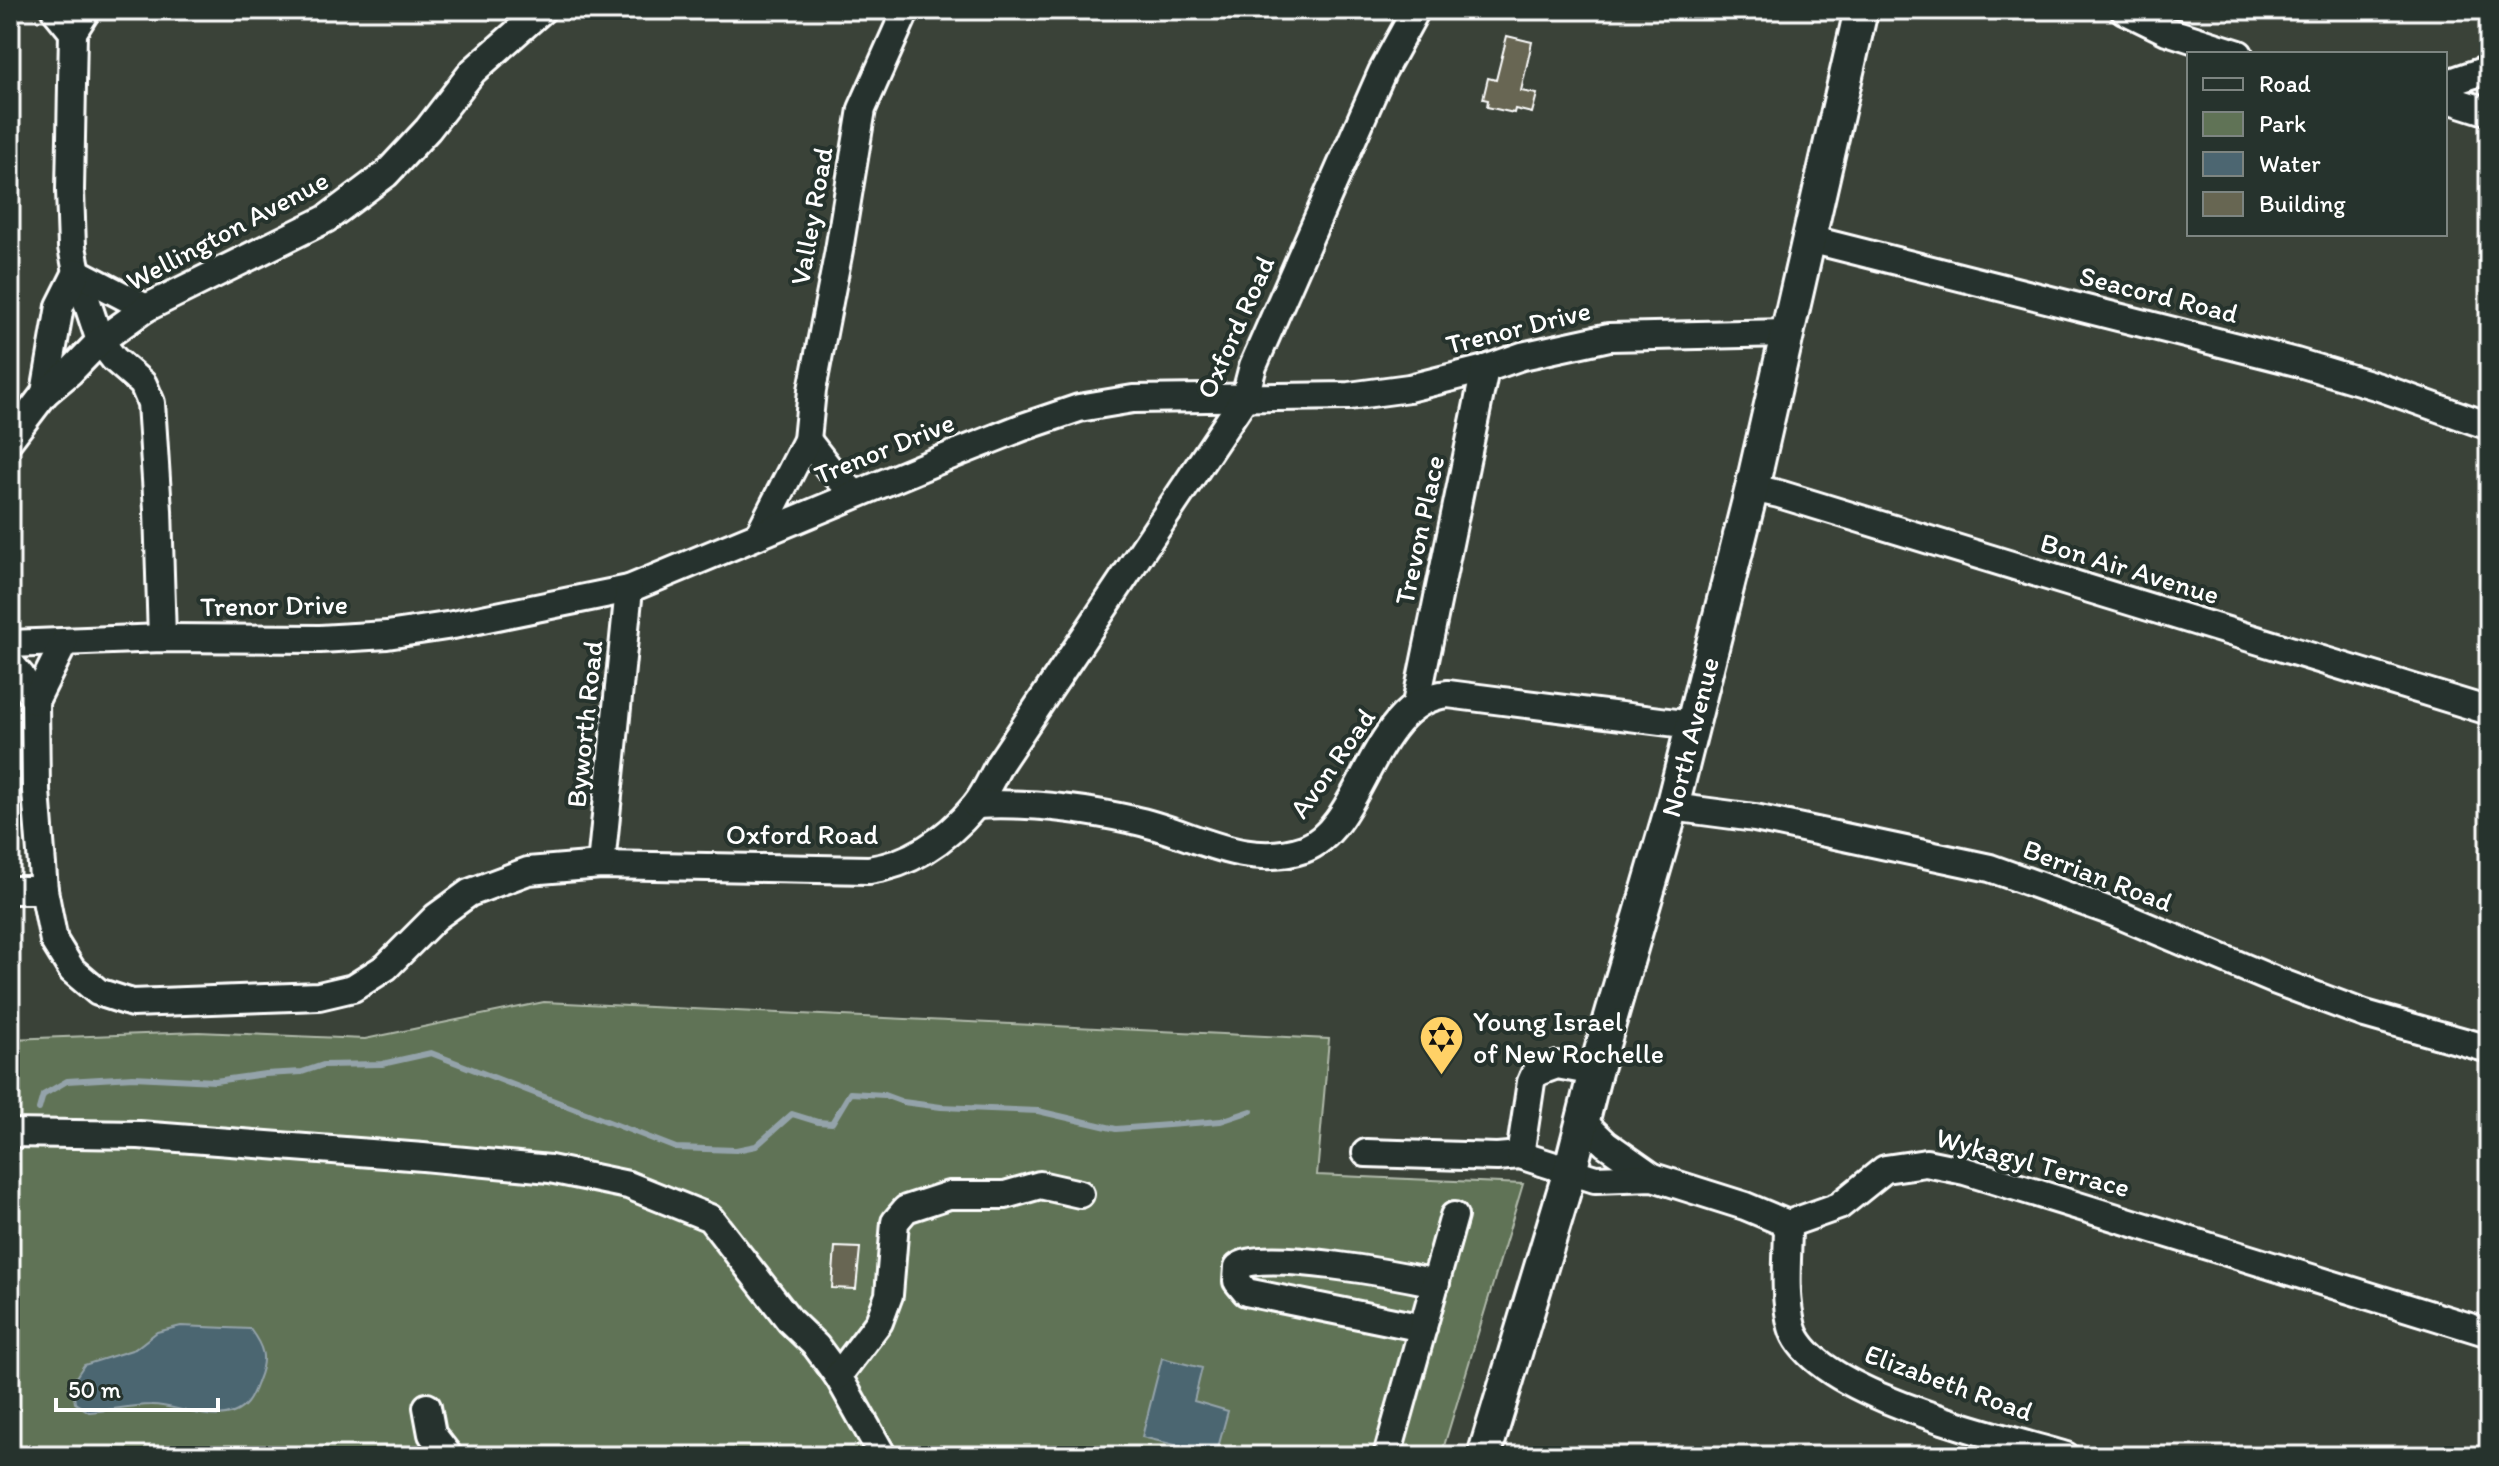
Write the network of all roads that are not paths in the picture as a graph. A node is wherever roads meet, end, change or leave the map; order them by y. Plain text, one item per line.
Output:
1 (55, 10) edge
2 (87, 10) edge
3 (542, 10) edge
4 (906, 10) edge
5 (1416, 10) edge
6 (1861, 10) edge
7 (2124, 10) edge
8 (73, 32) junction
9 (2233, 52) edge
10 (2489, 69) edge
11 (2447, 83) edge
12 (2447, 99) edge
13 (2489, 112) edge
14 (1809, 239) junction
15 (77, 272) junction
16 (146, 308) junction
17 (1787, 333) junction
18 (100, 341) junction
19 (1485, 369) junction
20 (45, 393) junction
21 (1245, 397) junction
22 (2489, 426) edge
23 (10, 439) edge
24 (807, 440) junction
25 (1752, 488) junction
26 (855, 494) junction
27 (759, 534) junction
28 (629, 589) junction
29 (162, 638) junction
30 (64, 643) junction
31 (10, 644) edge
32 (10, 663) edge
33 (35, 701) junction
34 (1416, 704) junction
35 (2489, 711) edge
36 (1692, 725) junction
37 (976, 805) junction
38 (1672, 807) junction
39 (601, 865) junction
40 (10, 890) edge
41 (44, 890) junction
42 (2489, 1049) edge
43 (1595, 1072) junction
44 (1583, 1122) junction
45 (11, 1133) edge
46 (1366, 1153) dead end
47 (1520, 1155) junction
48 (1570, 1171) junction
49 (1653, 1177) junction
50 (1080, 1194) dead end
51 (1454, 1216) dead end
52 (1788, 1224) junction
53 (1436, 1283) junction
54 (1423, 1328) junction
55 (2489, 1333) edge
56 (838, 1376) junction
57 (427, 1407) dead end
58 (449, 1456) edge
59 (883, 1456) edge
60 (1387, 1456) edge
61 (1484, 1456) edge
62 (2066, 1456) edge

1 - 8 street
2 - 8 street
3 - 16 street, Wellington Avenue
4 - 24 street, Valley Road
5 - 21 street, Oxford Road
6 - 14 main road, North Avenue
7 - 9 street
8 - 15 street
10 - 11 street
12 - 13 street
14 - 17 main road, North Avenue
14 - 22 street, Seacord Road
15 - 16 street
15 - 18 street
15 - 20 street
16 - 18 street, Wellington Avenue
17 - 19 street, Trenor Drive
17 - 25 main road, North Avenue
18 - 20 street, Wellington Avenue
18 - 29 street
19 - 21 street, Trenor Drive
19 - 34 street, Trevon Place
20 - 23 street, Wellington Avenue
21 - 26 street, Trenor Drive
21 - 37 street, Oxford Road
24 - 26 street
24 - 27 street, Valley Road
25 - 35 street, Bon Air Avenue
25 - 36 main road, North Avenue
26 - 27 street, Trenor Drive
27 - 28 street, Trenor Drive
28 - 29 street, Trenor Drive
28 - 39 street, Byworth Road
29 - 30 street, Trenor Drive
30 - 31 street, Trenor Drive
30 - 33 street, Oxford Road
32 - 33 street
33 - 41 street, Oxford Road
34 - 36 street, Avon Road
34 - 37 street, Avon Road
36 - 38 main road, North Avenue
37 - 39 street, Oxford Road
38 - 42 street, Berrian Road
38 - 43 main road, North Avenue
39 - 41 street, Oxford Road
40 - 41 street
43 - 44 main road, North Avenue
43 - 47 street
44 - 48 main road, North Avenue
44 - 49 street
45 - 56 street
46 - 47 street
47 - 48 street
48 - 49 street
48 - 61 main road, North Avenue
49 - 52 street
50 - 56 street
51 - 53 street
52 - 55 street, Wykagyl Terrace
52 - 62 street, Elizabeth Road
53 - 54 street
53 - 54 street
54 - 60 street
56 - 59 street
57 - 58 street

